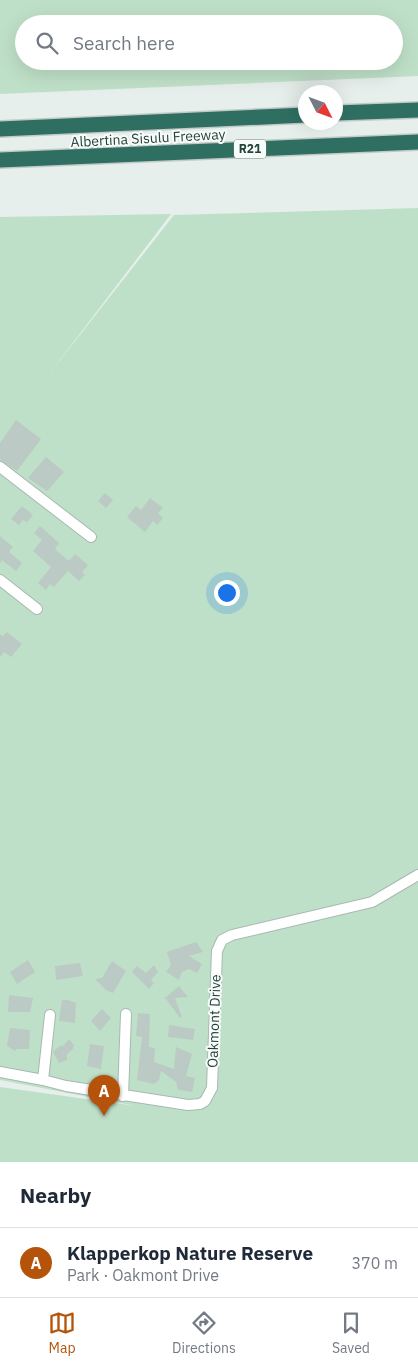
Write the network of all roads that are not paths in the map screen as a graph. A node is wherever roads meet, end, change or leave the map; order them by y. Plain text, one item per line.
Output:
1 (418, 110) edge
2 (343, 113) edge
3 (298, 115) edge
4 (0, 128) edge
5 (418, 142) edge
6 (0, 160) edge
7 (0, 467) edge
8 (91, 537) dead end
9 (0, 580) edge
10 (37, 609) dead end
11 (418, 875) edge
12 (126, 1014) dead end
13 (50, 1015) dead end
14 (0, 1072) edge
15 (43, 1080) junction
16 (123, 1096) junction

1 - 2 highway
3 - 4 highway, Albertina Sisulu Freeway
5 - 6 highway, Albertina Sisulu Freeway / R21
7 - 8 street
9 - 10 street
11 - 16 street, Oakmont Drive
12 - 16 street
13 - 15 street
14 - 15 street, Oakmont Drive
15 - 16 street, Oakmont Drive

